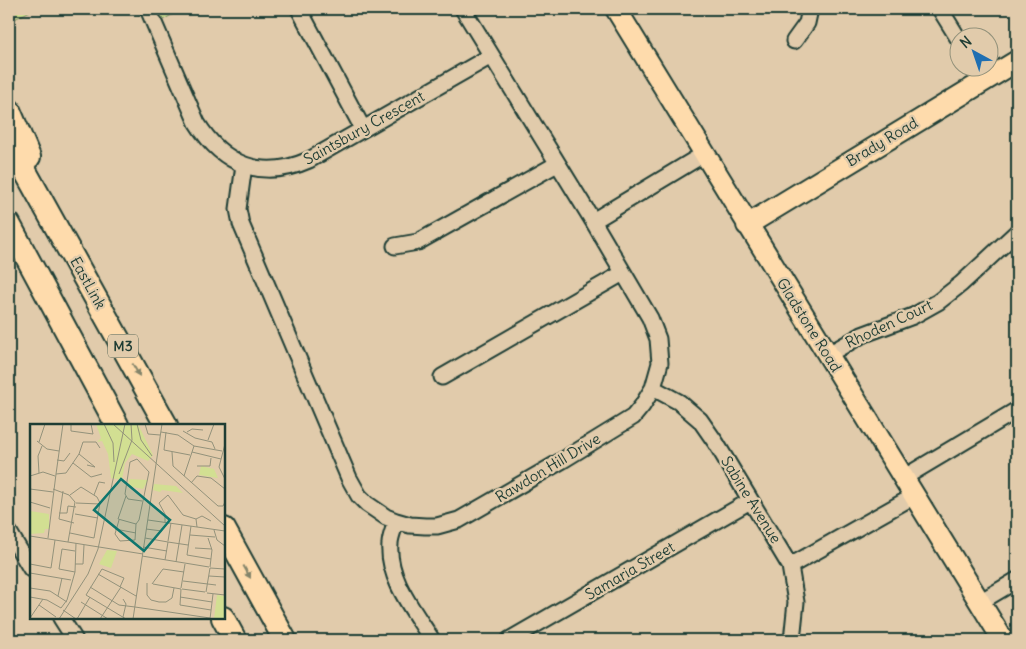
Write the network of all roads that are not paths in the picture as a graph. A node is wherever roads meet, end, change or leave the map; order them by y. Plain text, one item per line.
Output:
1 (148, 9) edge
2 (299, 9) edge
3 (463, 9) edge
4 (616, 9) edge
5 (810, 9) edge
6 (940, 9) edge
7 (952, 28) edge
8 (794, 42) dead end
9 (491, 56) junction
10 (1017, 60) edge
11 (998, 67) edge
12 (974, 78) edge
13 (9, 110) edge
14 (363, 129) junction
15 (9, 142) edge
16 (704, 154) junction
17 (237, 162) junction
18 (557, 164) junction
19 (594, 221) junction
20 (9, 224) edge
21 (747, 225) junction
22 (1017, 232) edge
23 (395, 246) dead end
24 (9, 254) edge
25 (79, 266) junction
26 (623, 273) junction
27 (828, 355) junction
28 (81, 361) junction
29 (442, 377) dead end
30 (653, 388) junction
31 (1017, 410) edge
32 (116, 424) edge
33 (165, 424) edge
34 (903, 478) junction
35 (914, 496) junction
36 (750, 501) junction
37 (396, 522) junction
38 (225, 531) edge
39 (9, 532) edge
40 (790, 566) junction
41 (30, 567) edge
42 (1017, 580) edge
43 (980, 602) junction
44 (62, 619) edge
45 (224, 619) edge
46 (75, 640) edge
47 (235, 640) edge
48 (285, 640) edge
49 (432, 640) edge
50 (509, 640) edge
51 (792, 640) edge
52 (1003, 640) edge

1 - 17 street
2 - 14 street
3 - 9 street, Rawdon Hill Drive
4 - 16 main road, Gladstone Road
5 - 8 street
6 - 7 street
9 - 14 street, Saintsbury Crescent
9 - 18 street, Rawdon Hill Drive
10 - 11 main road, Brady Road
12 - 21 main road, Brady Road
13 - 25 highway
14 - 17 street, Saintsbury Crescent
15 - 25 highway, EastLink / M3
16 - 19 street
16 - 21 main road, Gladstone Road
17 - 37 street, Rawdon Hill Drive
18 - 19 street, Rawdon Hill Drive
18 - 23 street
19 - 26 street, Rawdon Hill Drive
20 - 28 highway
21 - 27 main road, Gladstone Road
22 - 27 street, Rhoden Court
24 - 28 highway
25 -> 33 highway, EastLink / M3
26 - 29 street
26 - 30 street, Rawdon Hill Drive
27 - 34 main road, Gladstone Road
28 - 32 highway
30 - 36 street, Sabine Avenue
30 - 37 street, Rawdon Hill Drive
31 - 34 street
34 - 35 main road, Gladstone Road
35 - 40 street
35 - 43 main road, Gladstone Road
36 - 40 street, Sabine Avenue
36 - 50 street, Samaria Street
37 - 49 street
38 -> 48 highway
39 - 41 street
40 - 51 street, Sabine Avenue
42 - 43 street
43 - 52 main road, Gladstone Road
44 - 46 street
45 - 47 highway

